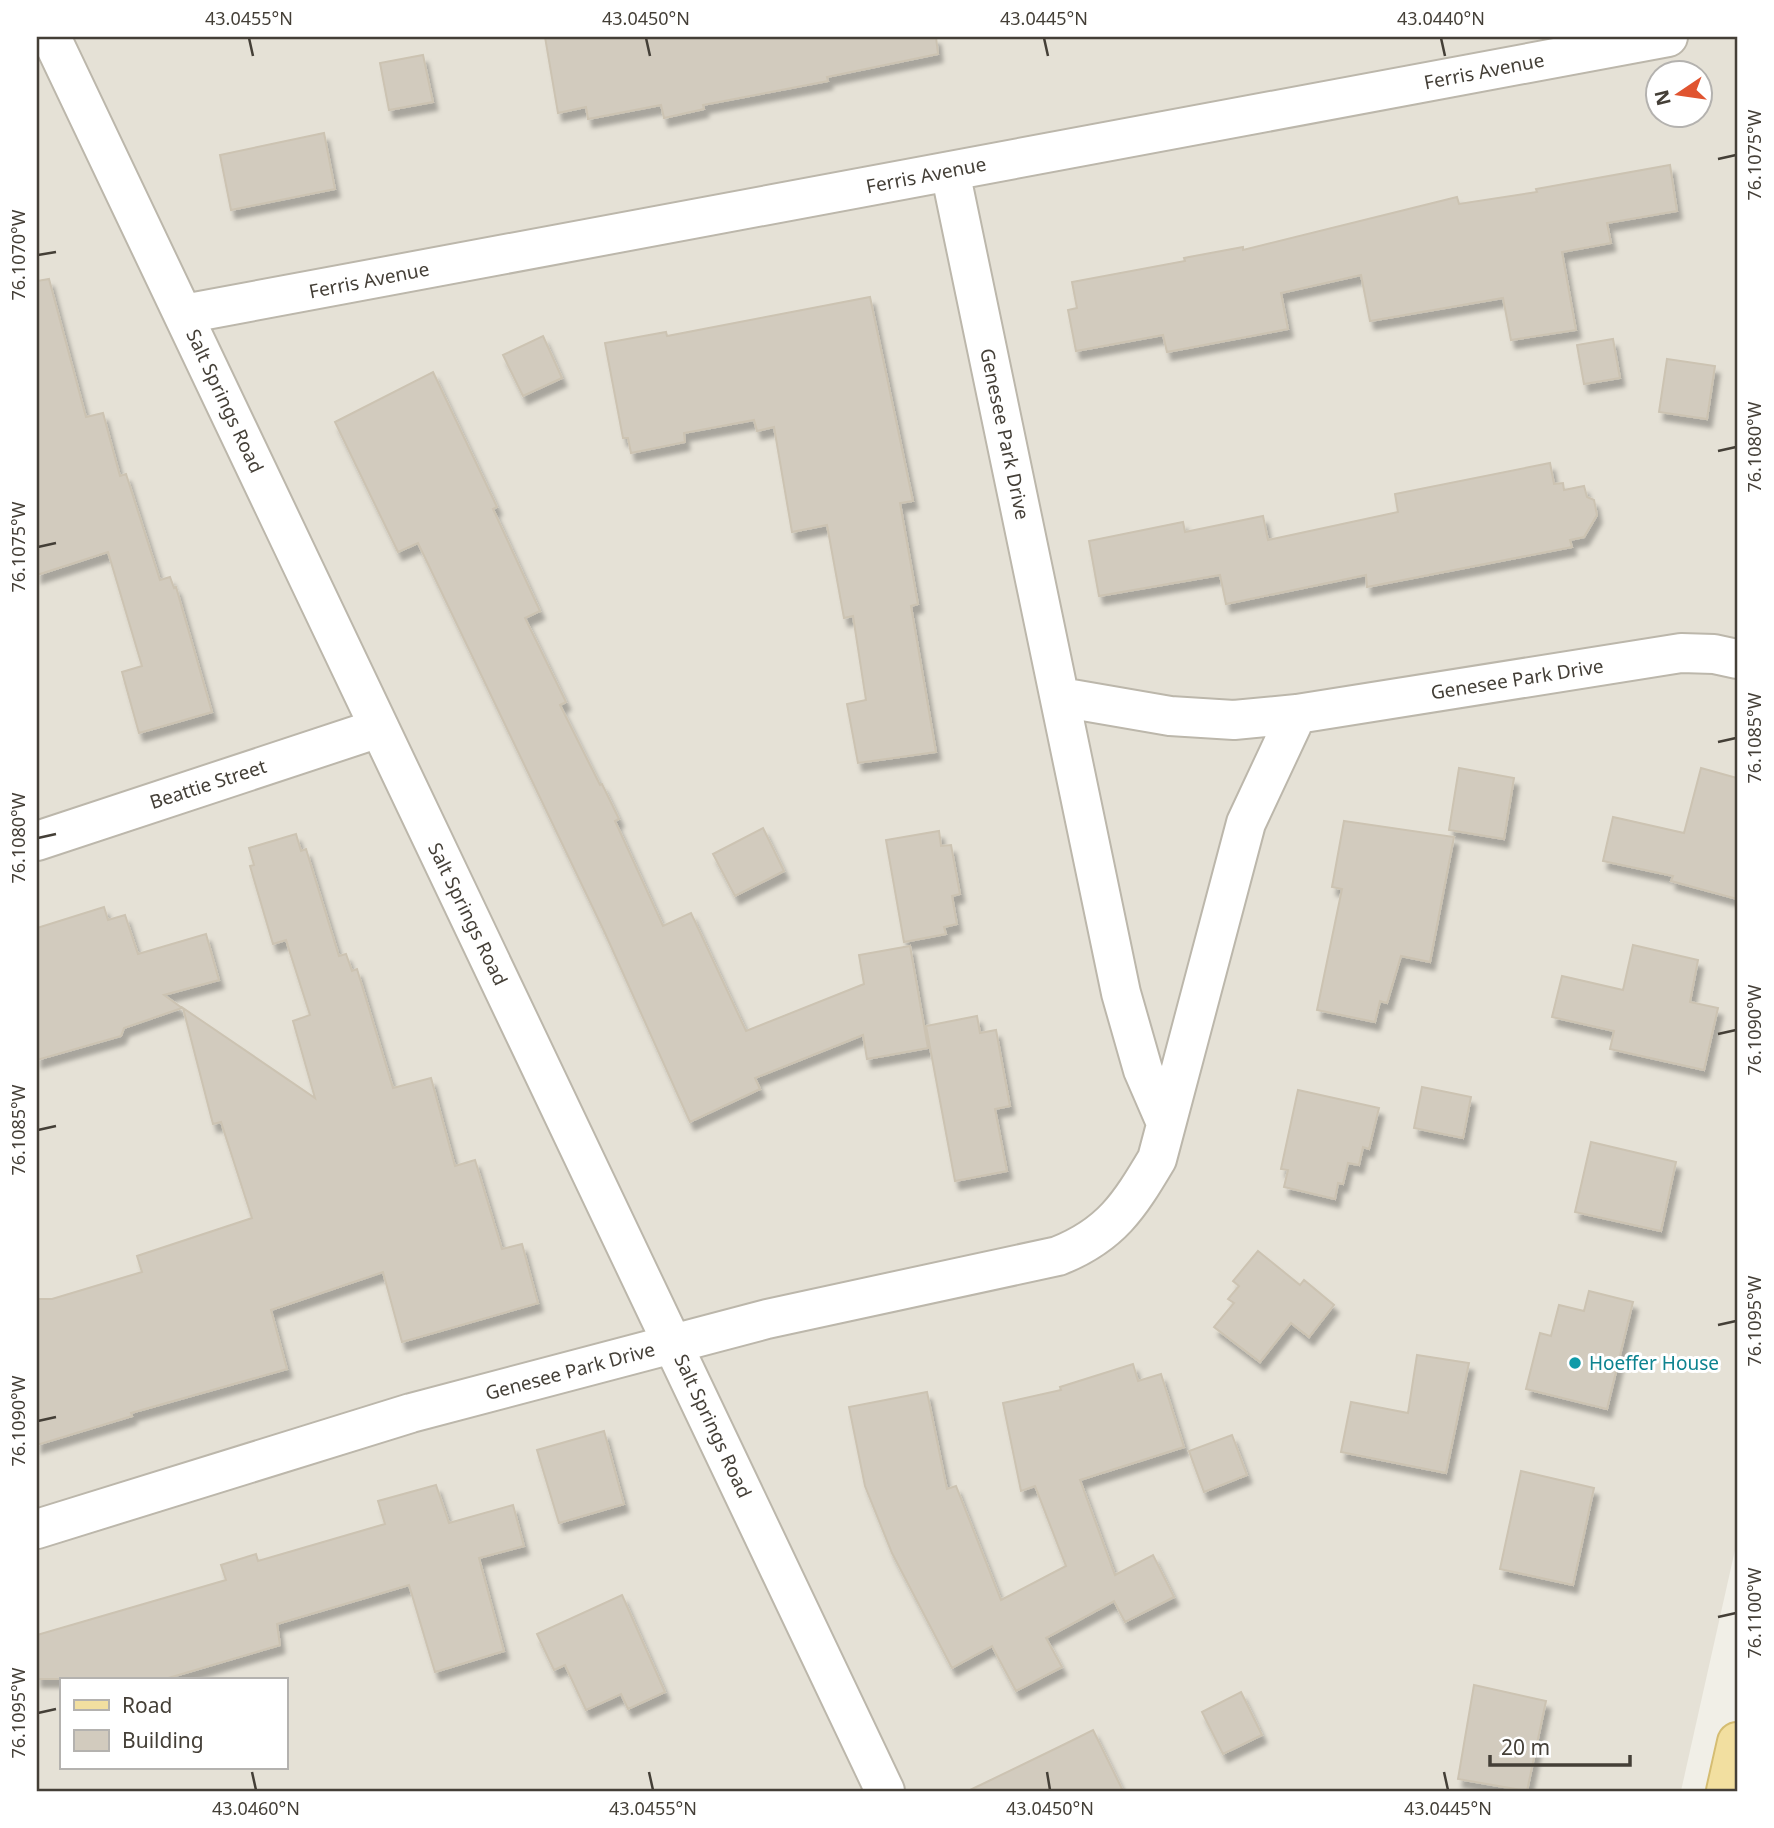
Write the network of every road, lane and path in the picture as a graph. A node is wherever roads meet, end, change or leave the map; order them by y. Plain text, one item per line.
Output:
1 (51, 37) edge
2 (1668, 37) edge
3 (950, 171) junction
4 (184, 314) junction
5 (1737, 659) edge
6 (1060, 696) junction
7 (1297, 714) junction
8 (379, 728) junction
9 (37, 841) edge
10 (1166, 1123) junction
11 (674, 1343) junction
12 (37, 1529) edge
13 (1737, 1742) edge
14 (884, 1791) edge
15 (1726, 1791) edge

1 - 4 street, Salt Springs Road
2 - 3 street, Ferris Avenue
3 - 4 street, Ferris Avenue
3 - 6 street, Genesee Park Drive
4 - 8 street, Salt Springs Road
5 - 7 street, Genesee Park Drive
6 - 7 street, Genesee Park Drive
6 - 10 street, Genesee Park Drive
7 - 10 street, Genesee Park Drive
8 - 9 street, Beattie Street
8 - 11 street, Salt Springs Road
10 - 11 street, Genesee Park Drive
11 - 12 street, Genesee Park Drive
11 - 14 street, Salt Springs Road
13 - 15 main road

